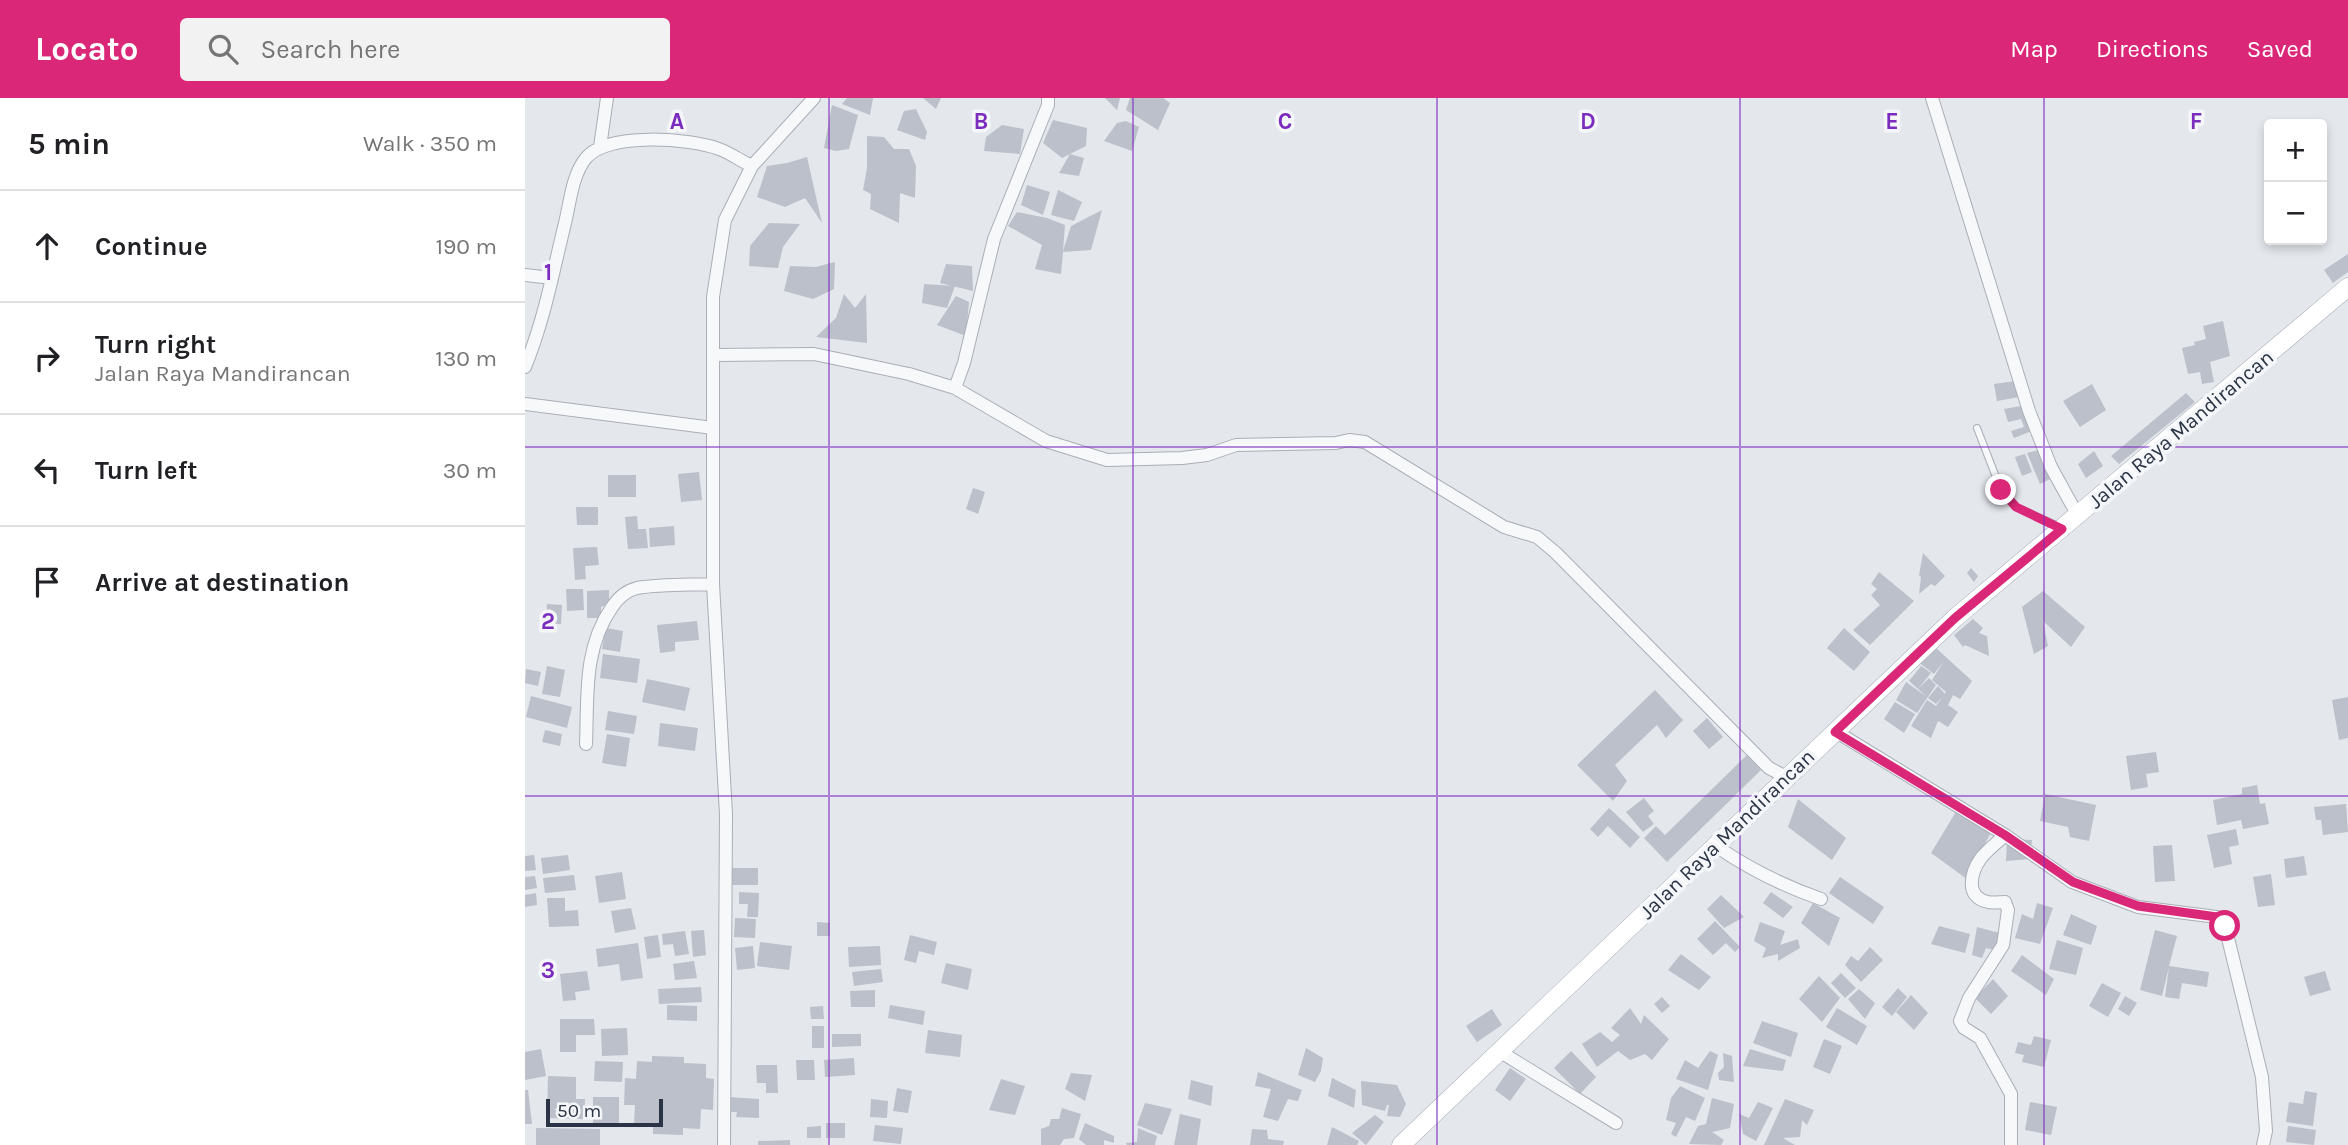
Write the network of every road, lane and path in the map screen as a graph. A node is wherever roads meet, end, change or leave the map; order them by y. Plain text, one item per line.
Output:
1 (607, 98) edge
2 (814, 98) edge
3 (1048, 98) edge
4 (1932, 98) edge
5 (600, 148) junction
6 (752, 166) junction
7 (525, 275) edge
8 (552, 278) junction
9 (2348, 287) edge
10 (713, 355) junction
11 (525, 367) edge
12 (955, 388) junction
13 (525, 404) edge
14 (713, 428) junction
15 (1977, 428) dead end
16 (2078, 516) junction
17 (2062, 529) junction
18 (713, 584) junction
19 (1835, 732) junction
20 (586, 744) dead end
21 (1786, 777) junction
22 (2005, 835) junction
23 (1716, 846) junction
24 (1821, 899) dead end
25 (1499, 1051) junction
26 (1616, 1123) dead end
27 (724, 1145) edge
28 (1401, 1145) edge
29 (2011, 1145) edge
30 (2263, 1145) edge

1 - 5 street
2 - 6 street
3 - 12 street
4 - 16 street
5 - 6 street
5 - 8 street
6 - 10 street
7 - 8 street
8 - 11 street
9 - 16 street, Jalan Raya Mandirancan
10 - 12 street
10 - 14 street
12 - 21 street
13 - 14 street
14 - 18 street
15 - 17 lane
16 - 17 street, Jalan Raya Mandirancan
17 - 19 street, Jalan Raya Mandirancan
18 - 20 street
18 - 27 street
19 - 21 street, Jalan Raya Mandirancan
19 - 22 street
21 - 23 street, Jalan Raya Mandirancan
22 - 29 street
22 - 30 street
23 - 24 street
23 - 25 street, Jalan Raya Mandirancan
25 - 26 street
25 - 28 street, Jalan Raya Mandirancan

